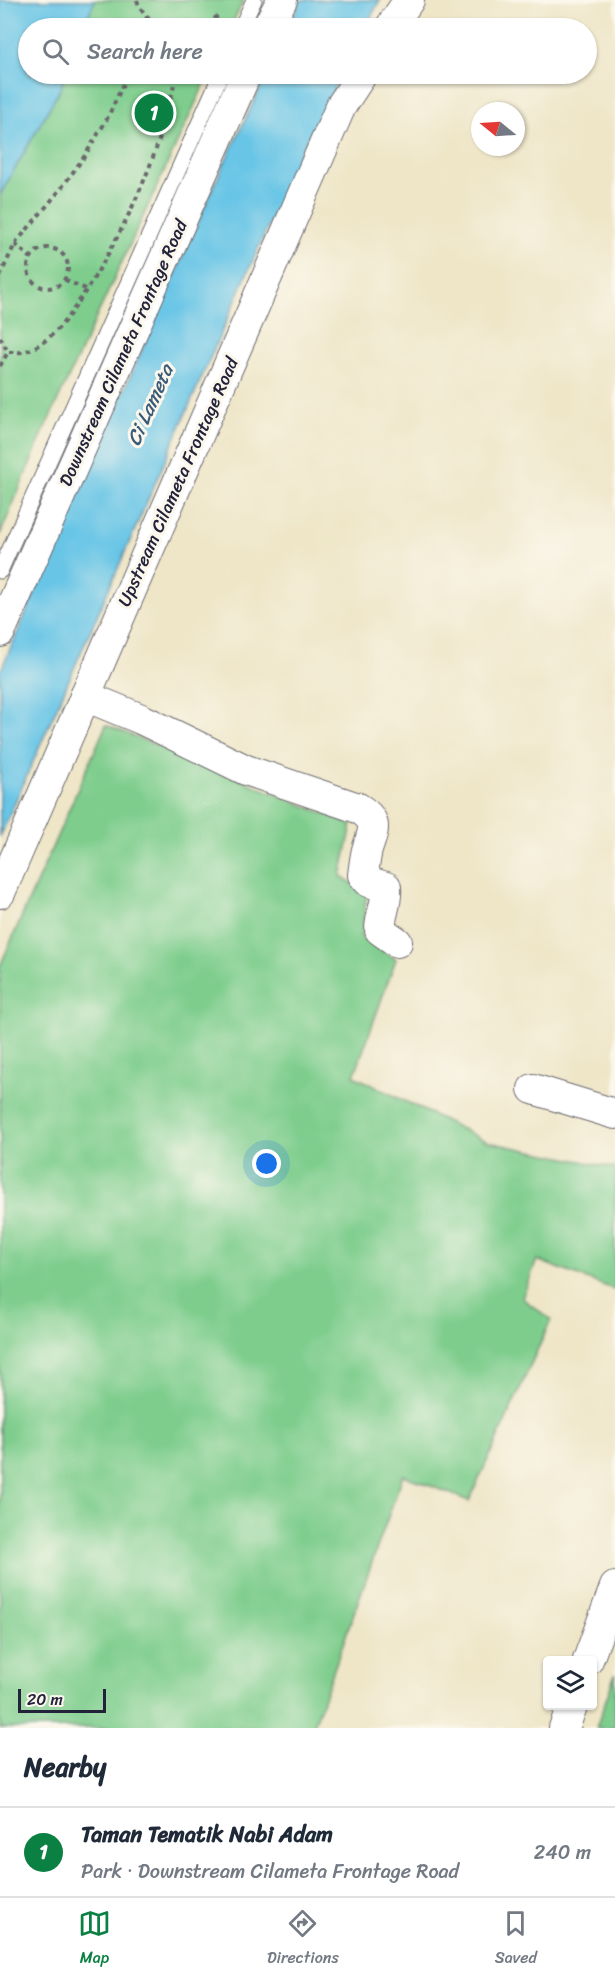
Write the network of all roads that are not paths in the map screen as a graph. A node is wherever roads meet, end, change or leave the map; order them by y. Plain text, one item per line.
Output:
1 (254, 0) edge
2 (282, 0) edge
3 (409, 0) edge
4 (246, 18) edge
5 (272, 18) edge
6 (397, 18) edge
7 (217, 84) edge
8 (242, 84) edge
9 (355, 84) edge
10 (0, 571) edge
11 (0, 632) edge
12 (85, 696) junction
13 (0, 893) edge
14 (397, 942) dead end
15 (533, 1089) dead end
16 (615, 1114) edge
17 (615, 1587) edge
18 (589, 1656) edge
19 (571, 1710) edge
20 (564, 1728) edge

1 - 4 lane
2 - 5 street
3 - 6 street
7 - 10 lane
8 - 11 street, Downstream Cilameta Frontage Road
9 - 12 street, Upstream Cilameta Frontage Road
12 - 13 street, Upstream Cilameta Frontage Road
12 - 14 street
15 - 16 street
17 - 18 street
19 - 20 street

